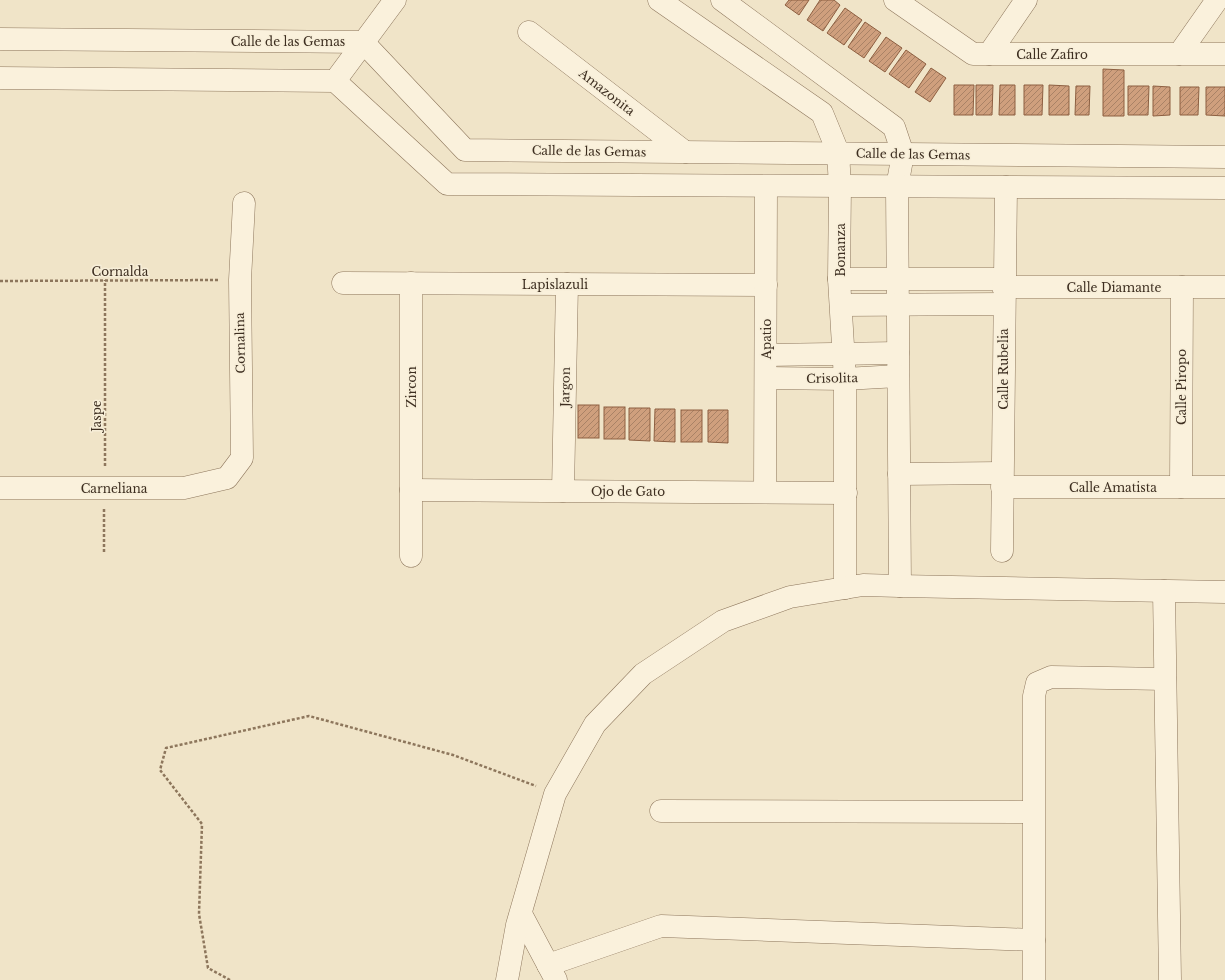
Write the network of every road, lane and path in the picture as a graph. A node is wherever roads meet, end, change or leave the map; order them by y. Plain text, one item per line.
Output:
1 (395, 0) edge
2 (659, 0) edge
3 (722, 0) edge
4 (895, 0) edge
5 (1026, 0) edge
6 (1217, 0) edge
7 (529, 32) dead end
8 (0, 39) edge
9 (363, 42) junction
10 (989, 54) junction
11 (1179, 54) junction
12 (1225, 54) edge
13 (0, 78) edge
14 (335, 81) junction
15 (684, 152) junction
16 (838, 152) junction
17 (903, 154) junction
18 (1225, 157) edge
19 (766, 186) junction
20 (840, 186) junction
21 (897, 187) junction
22 (1006, 187) junction
23 (1225, 188) edge
24 (244, 203) dead end
25 (839, 279) junction
26 (897, 279) junction
27 (105, 280) junction
28 (240, 280) junction
29 (0, 281) edge
30 (343, 283) dead end
31 (411, 283) junction
32 (567, 284) junction
33 (766, 285) junction
34 (1182, 287) junction
35 (1225, 287) edge
36 (1004, 290) junction
37 (897, 304) junction
38 (841, 305) junction
39 (898, 353) junction
40 (766, 355) junction
41 (844, 355) junction
42 (898, 376) junction
43 (766, 378) junction
44 (846, 379) junction
45 (899, 474) junction
46 (227, 478) joint
47 (1002, 480) junction
48 (1181, 487) junction
49 (1225, 487) edge
50 (0, 488) edge
51 (105, 488) junction
52 (411, 490) junction
53 (563, 491) junction
54 (766, 492) junction
55 (846, 493) junction
56 (1002, 551) dead end
57 (104, 552) dead end
58 (411, 556) dead end
59 (900, 586) junction
60 (846, 588) junction
61 (1164, 591) junction
62 (1225, 592) edge
63 (1165, 678) junction
64 (555, 794) junction
65 (661, 811) dead end
66 (1033, 812) junction
67 (521, 914) junction
68 (1034, 940) junction
69 (552, 973) edge
70 (230, 980) edge
71 (507, 980) edge
72 (1034, 980) edge
73 (1170, 980) edge

1 - 9 street
2 - 16 street, Bonanza
3 - 17 street
4 - 10 street, Calle Zafiro
5 - 10 street
6 - 11 street
7 - 15 street, Amazonita
8 - 9 street, Calle de las Gemas
9 - 14 street
9 - 15 street, Calle de las Gemas
10 - 11 street, Calle Zafiro
11 - 12 street, Calle Zafiro
13 - 14 street
14 - 19 street
15 - 16 street, Calle de las Gemas
16 - 17 street, Calle de las Gemas
16 - 20 street, Bonanza
17 - 18 street, Calle de las Gemas
17 - 21 street
19 - 20 street
19 - 33 street, Apatio
20 - 21 street
20 - 25 street, Bonanza
21 - 22 street
21 - 26 street
22 - 23 street
22 - 36 street, Calle Rubelia
24 - 28 street, Cornalina
25 - 26 street, Calle Diamante
25 - 38 street, Bonanza
26 - 36 street, Calle Diamante
26 - 37 street
27 - 28 path, Cornalda
27 - 29 path, Cornalda
27 - 51 path, Jaspe
28 - 46 street, Cornalina
30 - 31 street, Lapislazuli
31 - 32 street, Lapislazuli
31 - 52 street, Zircon
32 - 33 street, Lapislazuli
32 - 53 street, Jargon
33 - 40 street, Apatio
34 - 35 street, Calle Diamante
34 - 36 street, Calle Diamante
34 - 48 street, Calle Piropo
36 - 37 street, Calle Diamante
36 - 47 street, Calle Rubelia
37 - 38 street, Calle Diamante
37 - 39 street
38 - 41 street, Bonanza
39 - 41 street, Crisolita
39 - 42 street
40 - 41 street, Crisolita
40 - 43 street, Apatio
41 - 44 street, Bonanza
42 - 44 street, Crisolita
42 - 45 street
43 - 44 street, Crisolita
43 - 54 street, Apatio
44 - 55 street, Bonanza
45 - 47 street, Calle Amatista
45 - 59 street
46 - 51 street, Carneliana
47 - 48 street, Calle Amatista
47 - 56 street, Calle Rubelia
48 - 49 street, Calle Amatista
50 - 51 street, Carneliana
51 - 57 path, Jaspe
52 - 53 street, Ojo de Gato
52 - 58 street, Zircon
53 - 54 street, Ojo de Gato
54 - 55 street, Ojo de Gato
55 - 60 street, Bonanza
59 - 60 street
59 - 61 street
60 - 64 street
61 - 62 street
61 - 63 street
63 - 66 street
63 - 73 street
64 - 67 street
64 - 70 path
65 - 66 street
66 - 68 street
67 - 69 street
67 - 71 street
68 - 69 street
68 - 72 street

